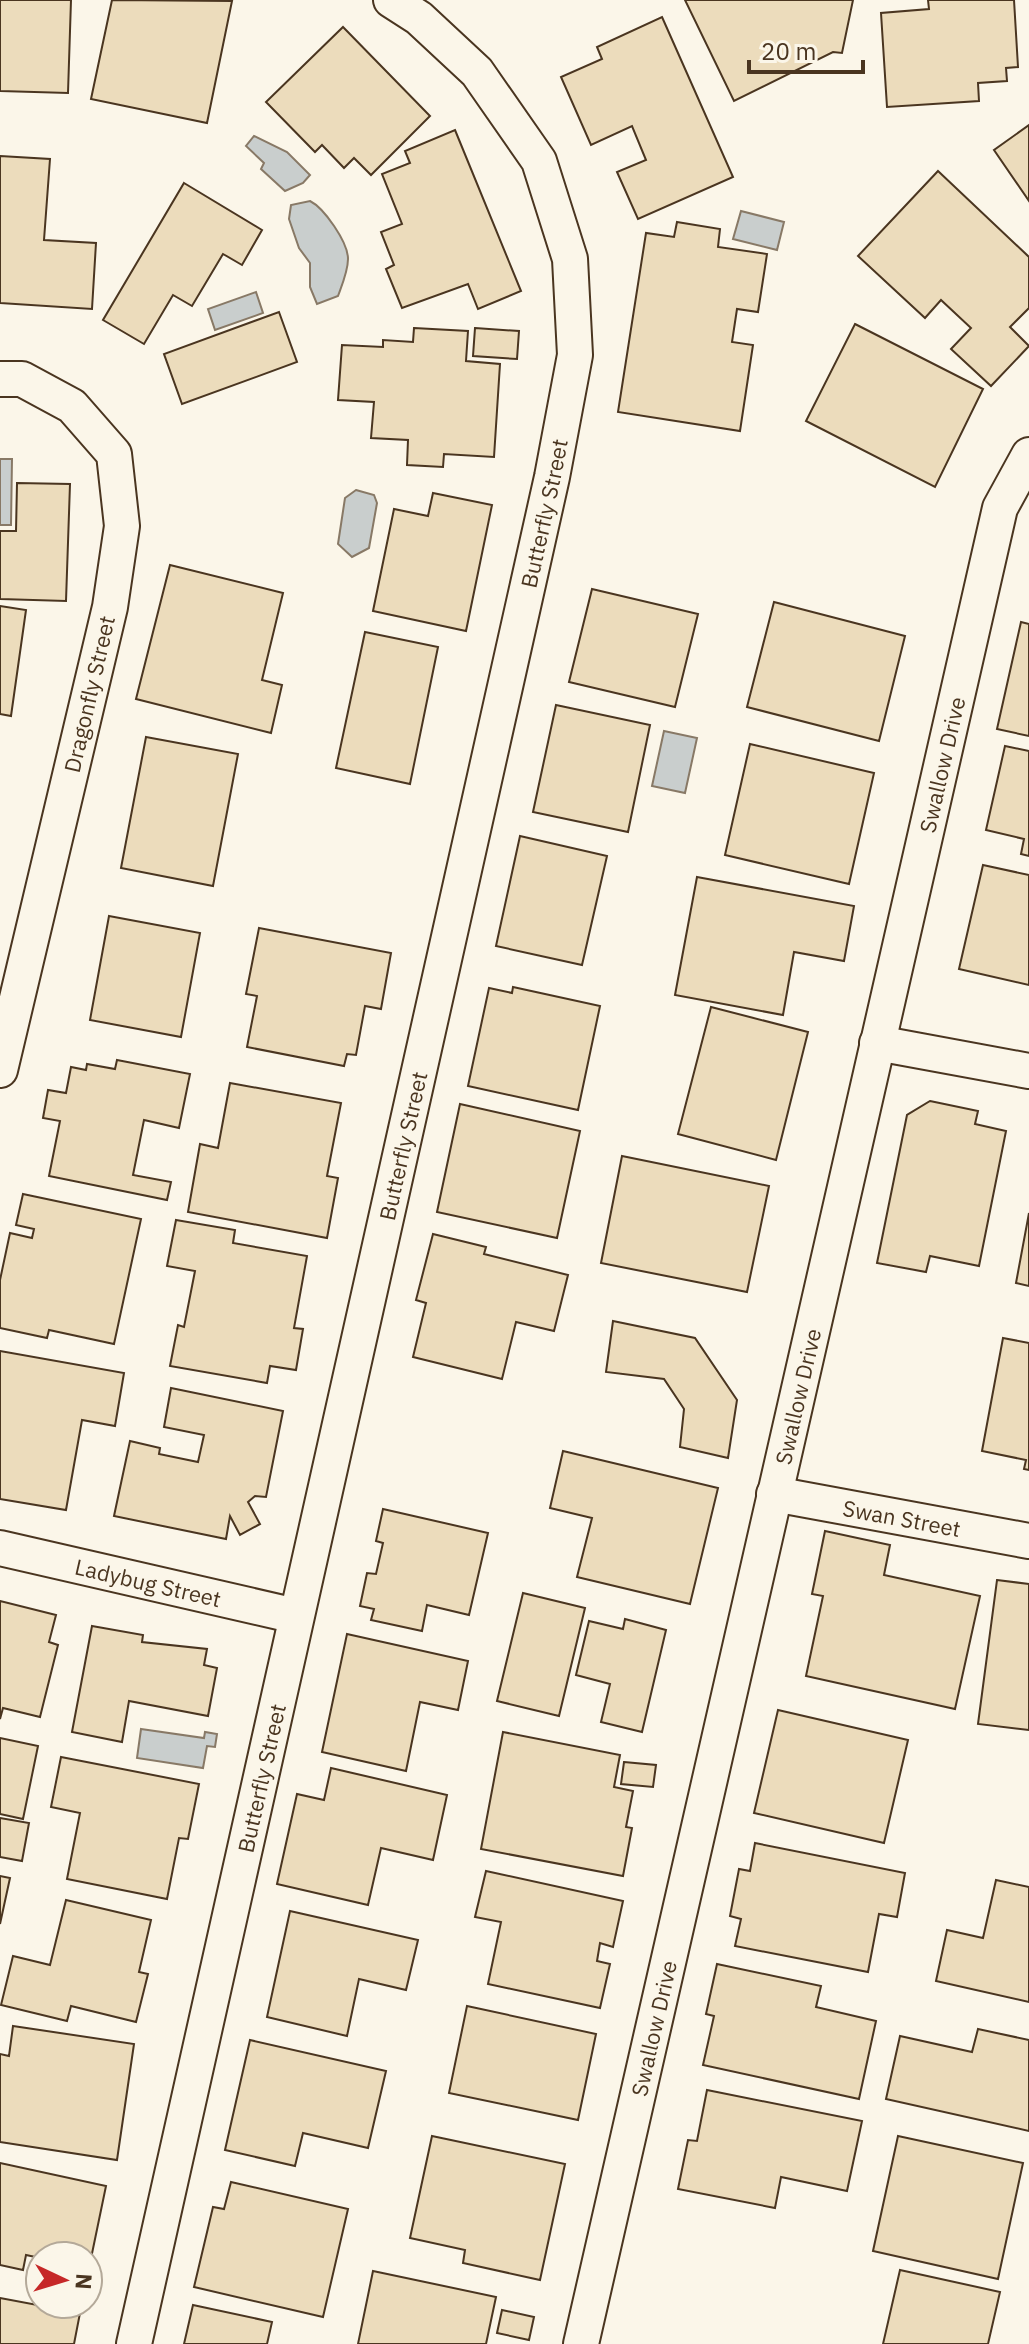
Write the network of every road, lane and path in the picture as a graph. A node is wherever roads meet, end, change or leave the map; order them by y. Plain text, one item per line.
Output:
1 (391, 0) edge
2 (0, 379) edge
3 (1029, 455) edge
4 (877, 1043) junction
5 (0, 1070) edge
6 (1029, 1071) edge
7 (774, 1494) junction
8 (1029, 1541) edge
9 (0, 1548) edge
10 (296, 1616) junction
11 (134, 2344) edge
12 (581, 2344) edge

1 - 10 street, Butterfly Street
2 - 5 street, Dragonfly Street
3 - 4 street, Swallow Drive
4 - 6 street
4 - 7 street, Swallow Drive
7 - 8 street, Swan Street
7 - 12 street, Swallow Drive
9 - 10 street, Ladybug Street
10 - 11 street, Butterfly Street

